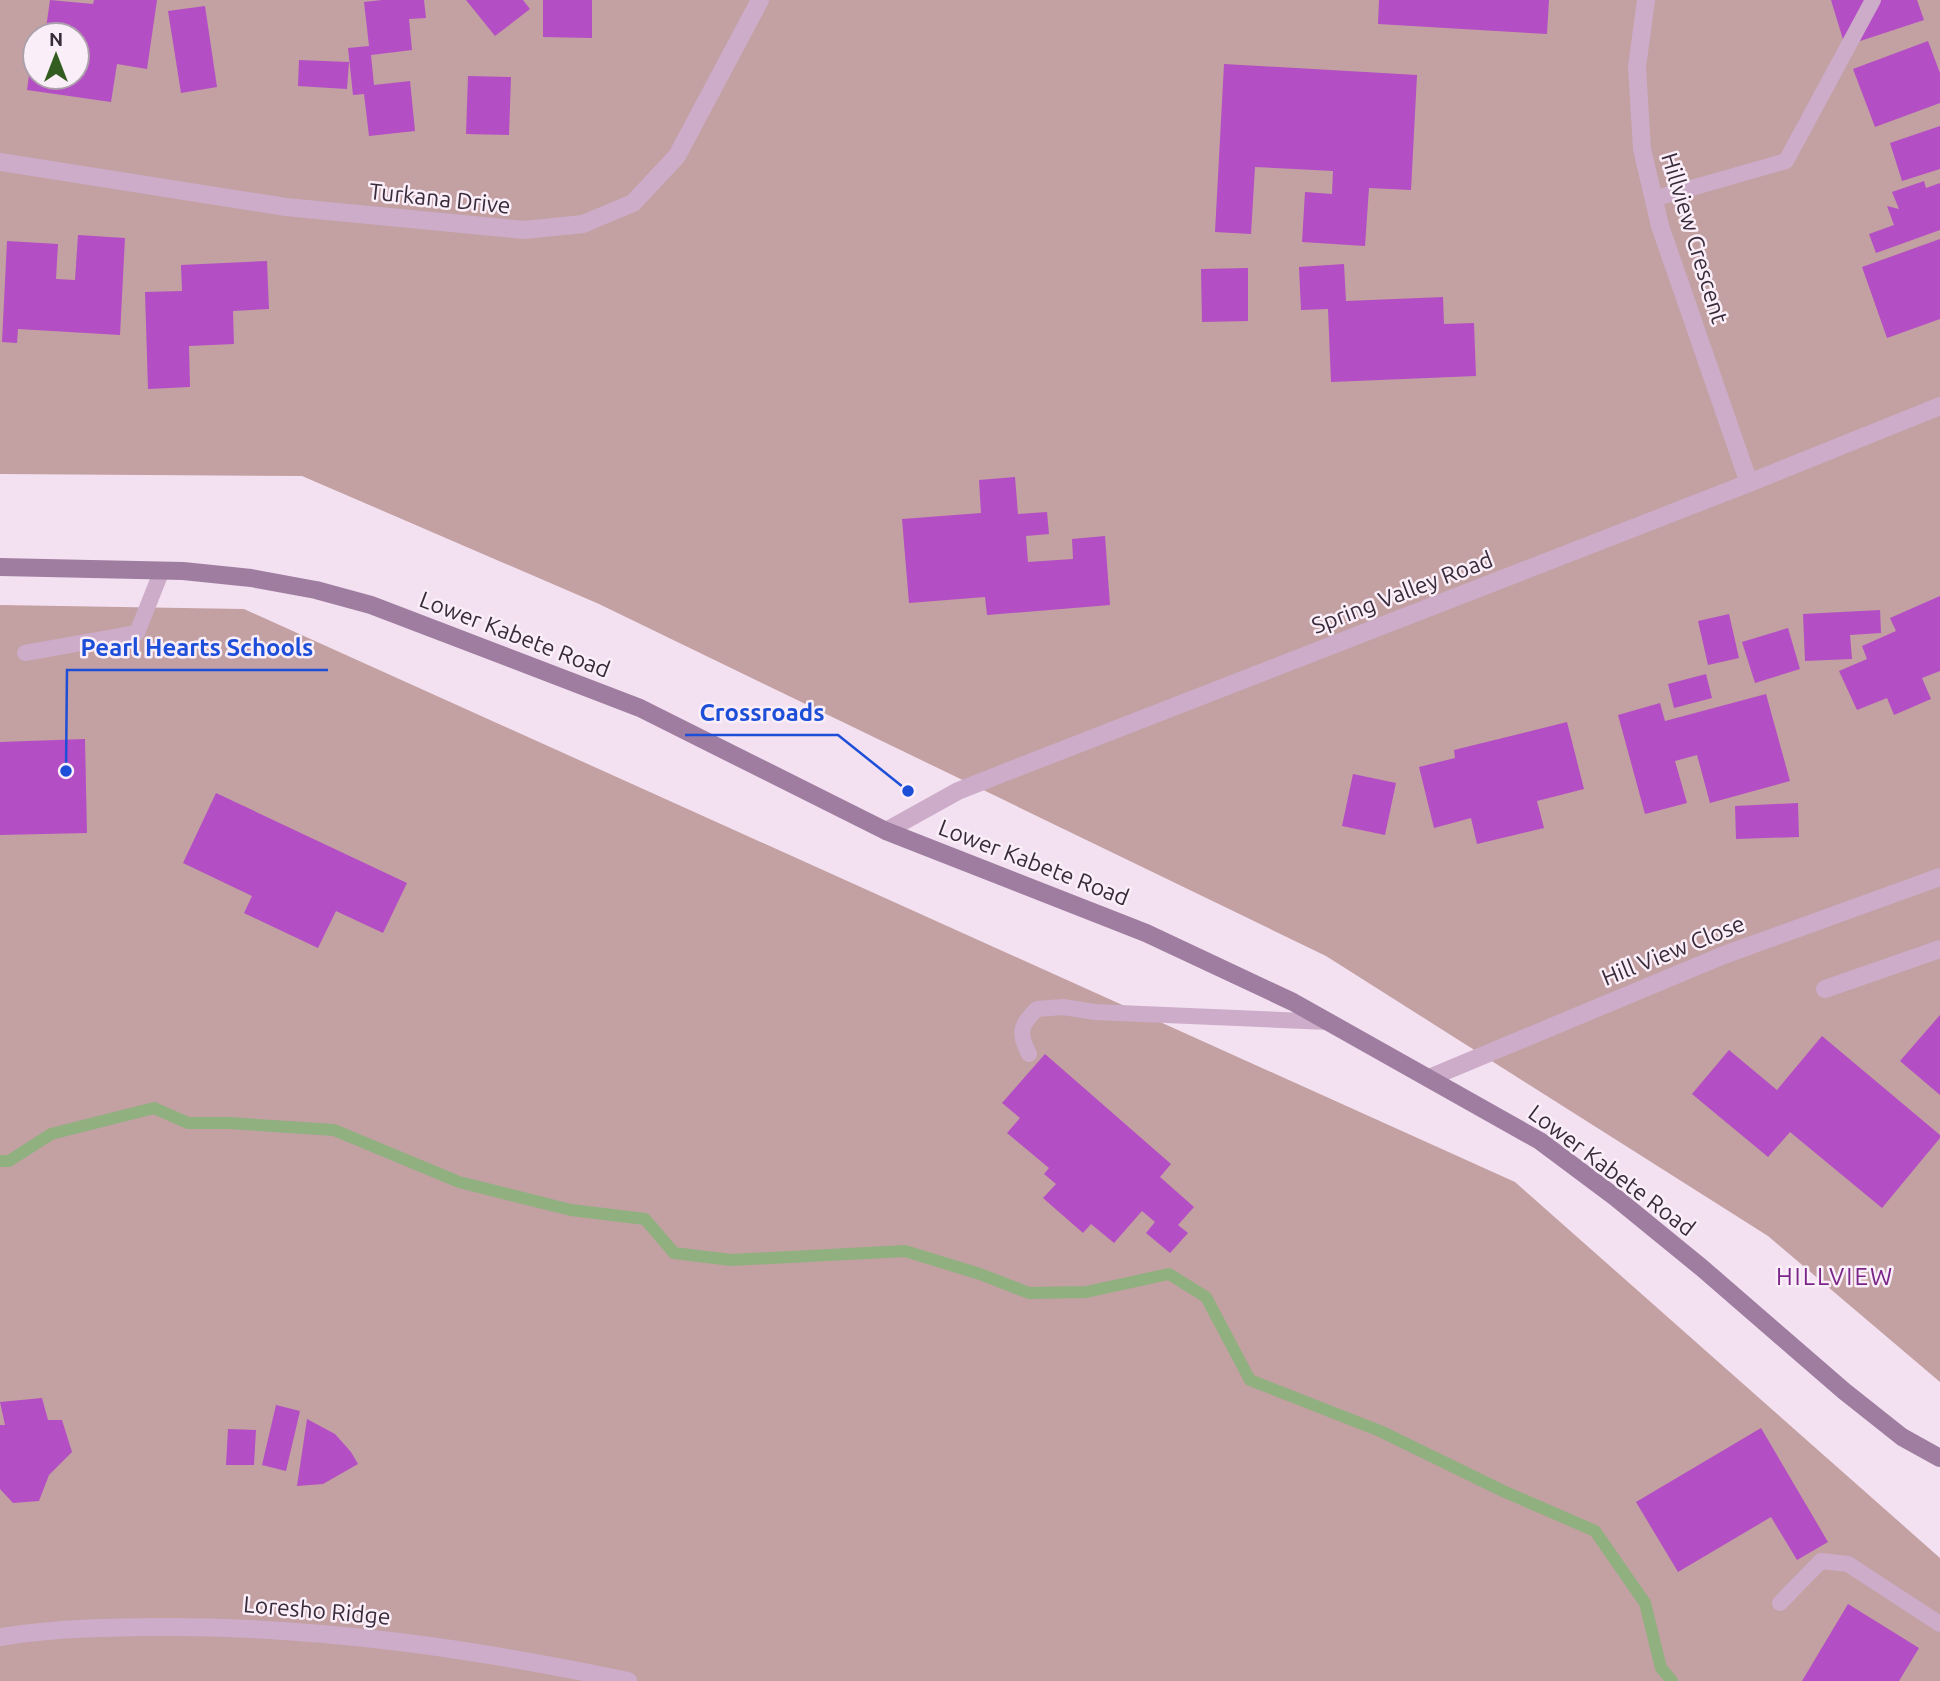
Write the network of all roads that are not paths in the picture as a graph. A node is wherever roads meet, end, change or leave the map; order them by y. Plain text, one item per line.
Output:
1 (760, 0) edge
2 (1646, 0) edge
3 (1873, 0) edge
4 (0, 162) edge
5 (1653, 199) junction
6 (1940, 406) edge
7 (1749, 483) junction
8 (0, 567) edge
9 (162, 570) junction
10 (24, 653) dead end
11 (886, 831) junction
12 (1940, 877) edge
13 (1940, 949) edge
14 (1825, 989) dead end
15 (1328, 1022) junction
16 (1029, 1054) dead end
17 (1429, 1078) junction
18 (1940, 1458) edge
19 (1780, 1603) dead end
20 (1940, 1624) edge
21 (0, 1637) edge
22 (628, 1681) edge

1 - 4 street, Turkana Drive
2 - 5 street, Hillview Crescent
3 - 5 lane
5 - 7 street, Hillview Crescent
6 - 7 street, Spring Valley Road
7 - 11 street, Spring Valley Road
8 - 9 main road, Lower Kabete Road
9 - 10 lane
9 - 11 main road, Lower Kabete Road
11 - 15 main road, Lower Kabete Road
12 - 17 street, Hill View Close
13 - 14 street
15 - 16 lane
15 - 17 main road, Lower Kabete Road
17 - 18 main road, Lower Kabete Road
19 - 20 lane
21 - 22 street, Loresho Ridge

